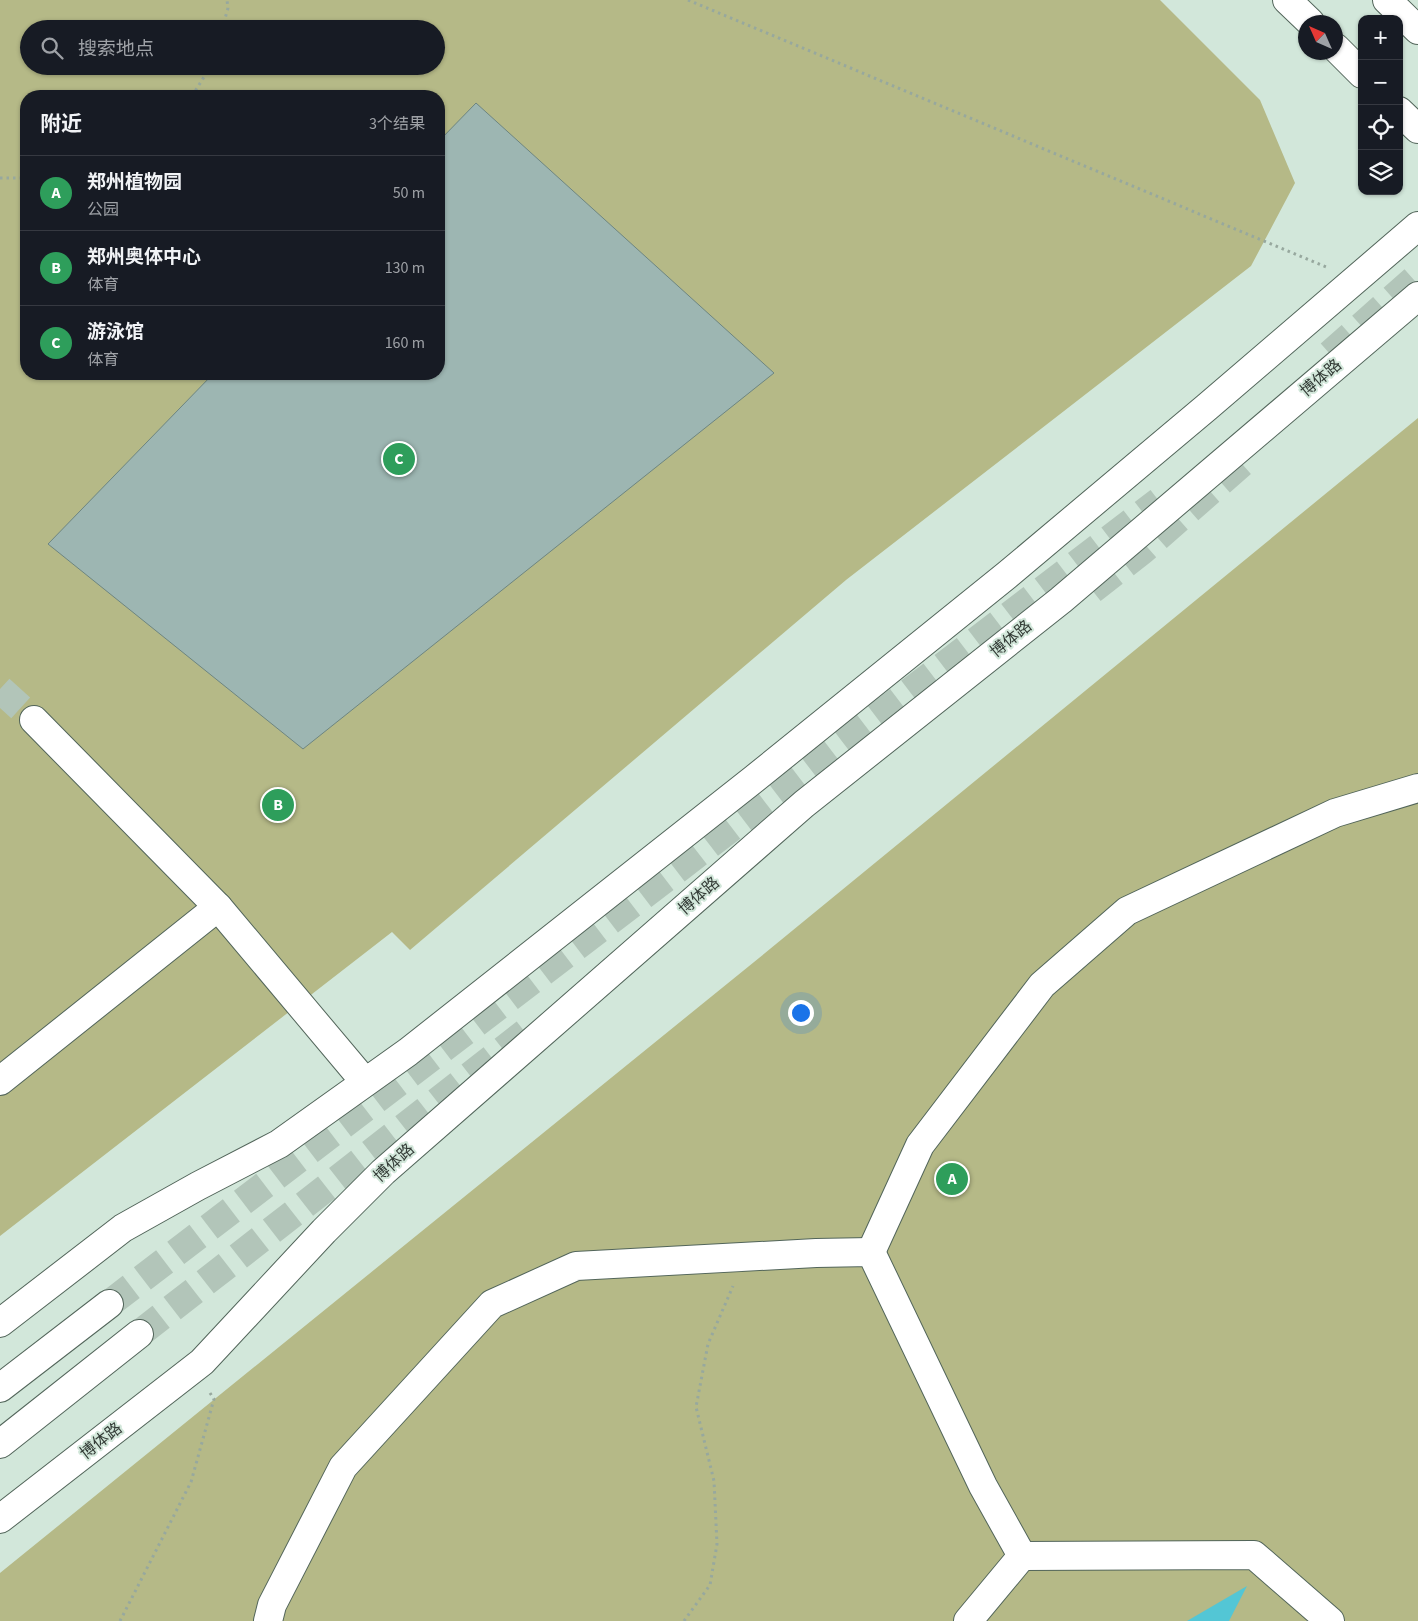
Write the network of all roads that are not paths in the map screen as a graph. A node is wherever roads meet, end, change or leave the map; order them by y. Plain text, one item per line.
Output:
1 (1287, 0) edge
2 (1388, 0) edge
3 (1303, 15) edge
4 (1418, 30) edge
5 (1343, 55) edge
6 (1358, 70) edge
7 (1403, 115) edge
8 (1418, 129) edge
9 (1418, 226) edge
10 (1418, 296) edge
11 (34, 720) tunnel mouth
12 (1418, 788) edge
13 (218, 907) junction
14 (0, 1081) edge
15 (365, 1082) junction
16 (871, 1252) junction
17 (109, 1304) tunnel mouth
18 (0, 1323) edge
19 (139, 1334) tunnel mouth
20 (0, 1388) edge
21 (0, 1444) edge
22 (0, 1519) edge
23 (1022, 1556) junction
24 (268, 1621) edge
25 (968, 1621) edge
26 (1330, 1621) edge

1 - 3 street
2 - 4 street
5 - 6 street
7 - 8 street
9 - 15 street
10 - 22 street, 博体路
11 - 13 street
12 - 16 street
13 - 14 street
13 - 15 street
15 - 18 street
16 - 23 street
16 - 24 street
17 - 20 street
19 - 21 street
23 - 25 street
23 - 26 street

